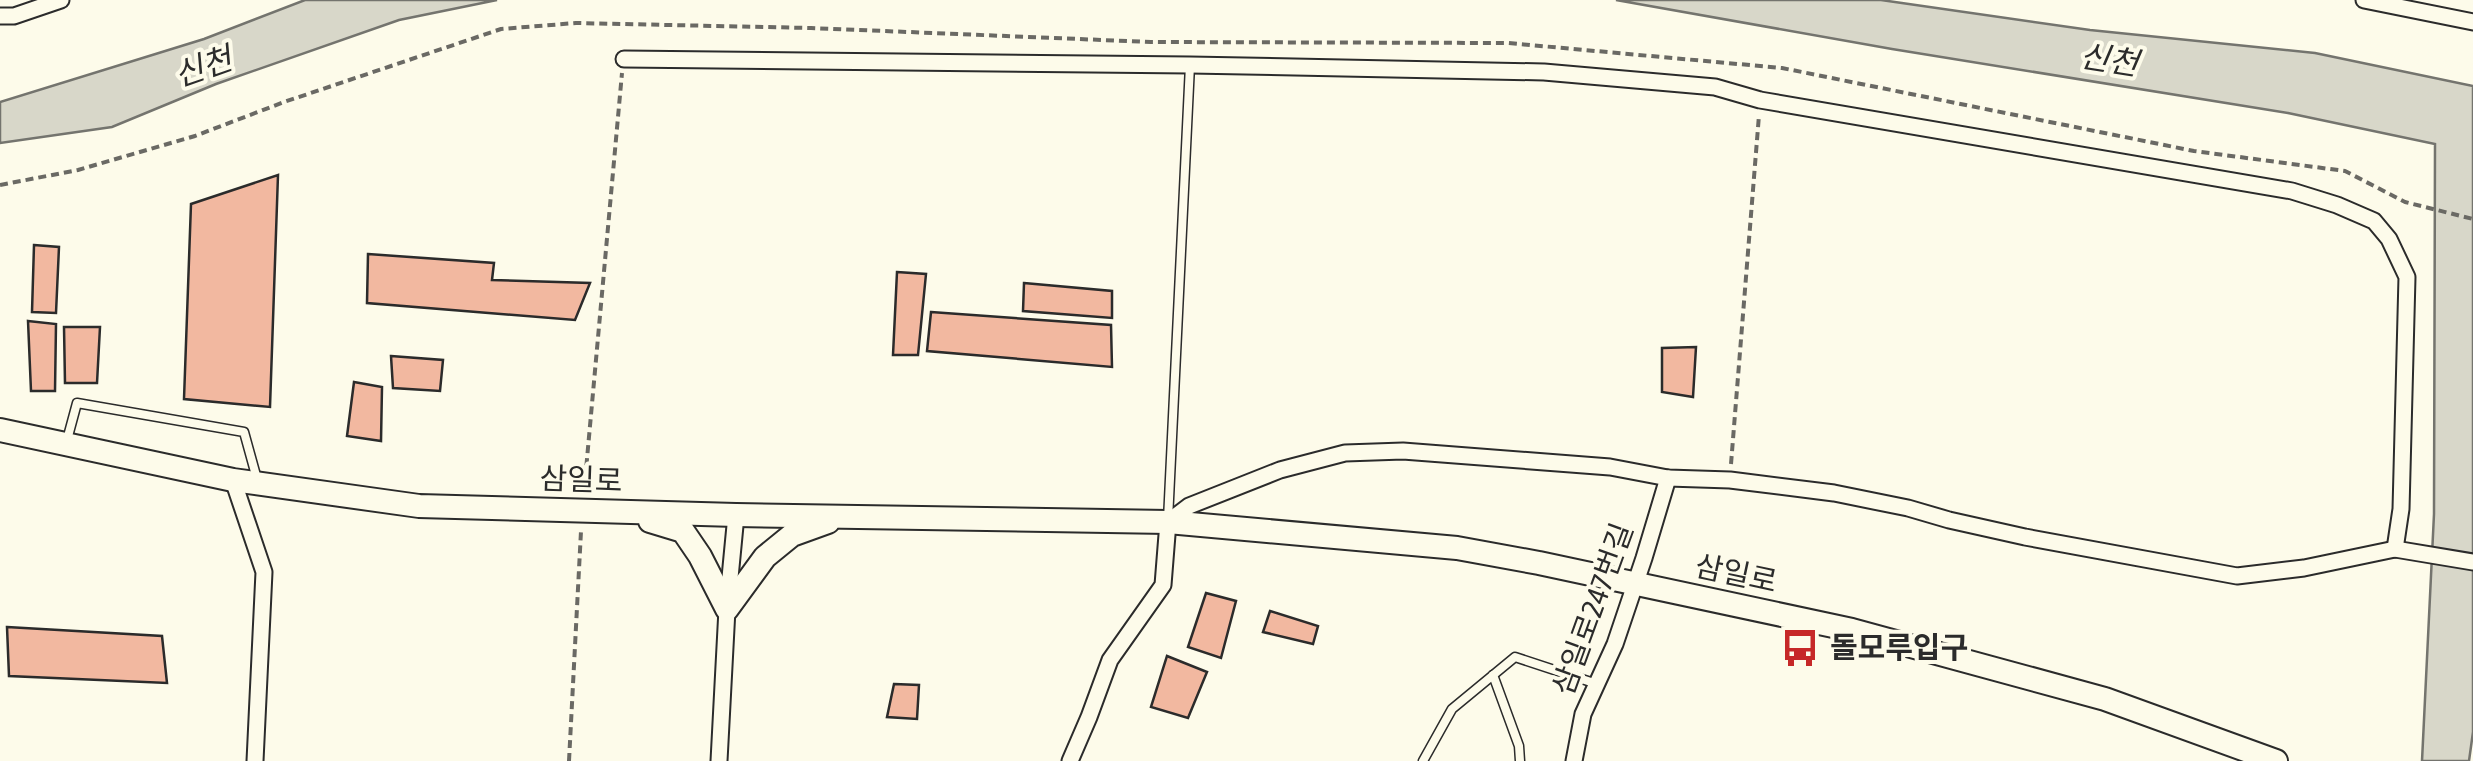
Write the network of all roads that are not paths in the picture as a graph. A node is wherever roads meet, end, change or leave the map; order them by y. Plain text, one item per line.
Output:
1 (61, 0) edge
2 (2364, 0) edge
3 (0, 16) edge
4 (2473, 22) edge
5 (624, 59) road end
6 (1190, 65) junction
7 (0, 430) edge
8 (65, 444) junction
9 (1668, 478) junction
10 (233, 480) junction
11 (264, 484) junction
12 (613, 511) junction
13 (736, 515) junction
14 (842, 516) junction
15 (1168, 522) junction
16 (2395, 550) junction
17 (2473, 562) edge
18 (1635, 583) junction
19 (727, 610) junction
20 (1493, 675) junction
21 (1596, 684) junction
22 (255, 761) edge
23 (720, 761) edge
24 (1070, 761) edge
25 (1422, 761) edge
26 (1520, 761) edge
27 (1574, 761) edge
28 (2276, 761) edge

1 - 3 street
2 - 4 street
5 - 6 street
6 - 15 lane
6 - 16 street
7 - 8 main road, 삼일로
8 - 10 main road, 삼일로
8 - 11 lane
9 - 15 street
9 - 16 street
9 - 18 street, 삼일로247번길
10 - 11 main road, 삼일로
10 - 22 street
11 - 12 main road, 삼일로
12 - 13 main road, 삼일로
12 - 19 main road
13 - 14 main road, 삼일로
13 - 19 street
14 - 15 main road, 삼일로
14 - 19 main road
15 - 18 main road, 삼일로
15 - 24 street
16 - 17 street
18 - 21 street, 삼일로247번길
18 - 28 main road, 삼일로
19 - 23 street
20 - 21 lane
20 - 25 lane
20 - 26 lane
21 - 27 street, 삼일로247번길

